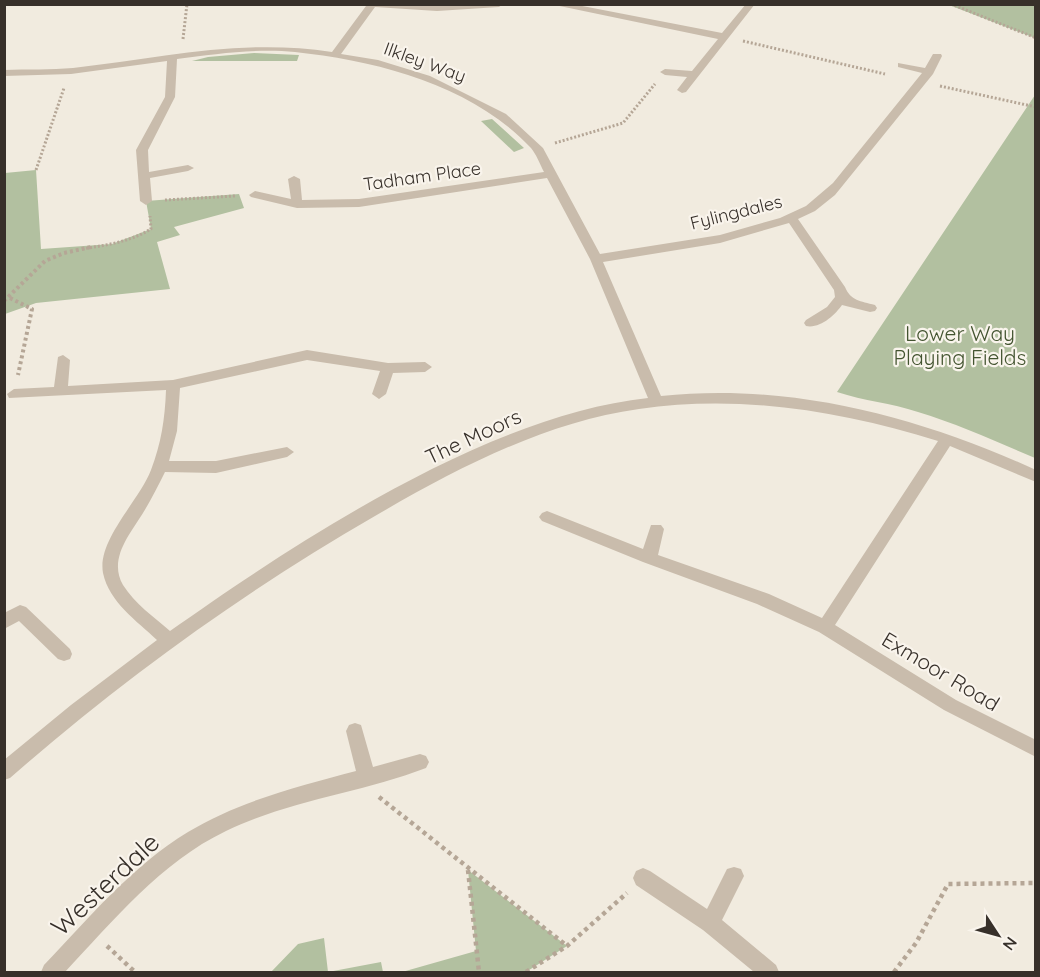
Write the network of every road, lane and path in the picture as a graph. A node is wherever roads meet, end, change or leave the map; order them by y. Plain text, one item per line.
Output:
1 (188, 4) edge
2 (499, 4) edge
3 (554, 4) edge
4 (752, 4) edge
5 (951, 4) edge
6 (370, 5) edge
7 (725, 37) junction
8 (1035, 38) edge
9 (336, 54) junction
10 (178, 55) junction
11 (937, 56) dead end
12 (902, 64) dead end
13 (71, 71) junction
14 (665, 72) joint
15 (4, 73) edge
16 (695, 74) junction
17 (926, 77) junction
18 (682, 90) dead end
19 (1035, 107) edge
20 (537, 148) junction
21 (188, 168) dead end
22 (36, 170) dead end
23 (552, 174) junction
24 (144, 176) junction
25 (294, 179) dead end
26 (255, 195) joint
27 (146, 201) junction
28 (297, 204) junction
29 (792, 218) junction
30 (596, 259) junction
31 (841, 297) junction
32 (10, 298) junction
33 (4, 301) edge
34 (870, 308) dead end
35 (811, 323) dead end
36 (63, 360) dead end
37 (388, 368) junction
38 (425, 368) dead end
39 (173, 386) junction
40 (61, 391) junction
41 (14, 394) joint
42 (379, 394) dead end
43 (657, 402) junction
44 (947, 439) junction
45 (287, 452) dead end
46 (159, 466) junction
47 (1035, 477) edge
48 (547, 517) dead end
49 (656, 529) dead end
50 (649, 558) junction
51 (4, 622) edge
52 (825, 627) junction
53 (168, 640) junction
54 (64, 654) dead end
55 (356, 731) dead end
56 (1035, 749) edge
57 (420, 762) dead end
58 (4, 772) edge
59 (363, 779) junction
60 (468, 870) junction
61 (734, 876) dead end
62 (643, 878) joint
63 (1035, 883) edge
64 (710, 923) junction
65 (91, 931) junction
66 (567, 946) junction
67 (51, 972) edge
68 (135, 972) edge
69 (479, 972) edge
70 (526, 972) edge
71 (769, 972) edge
72 (894, 972) edge

1 - 10 path
2 - 6 street
3 - 7 street
4 - 7 street
5 - 8 path
6 - 9 street
7 - 16 street
7 - 17 path
9 - 10 street, Ilkley Way
9 - 20 street, Ilkley Way
10 - 13 street, Ilkley Way
10 - 24 street
11 - 17 street, Fylingdales
12 - 17 street
13 - 15 street, Ilkley Way
13 - 22 path
14 - 16 street
14 - 20 path
16 - 18 street
17 - 19 path
17 - 29 street, Fylingdales
20 - 23 street, Ilkley Way
21 - 24 street
23 - 28 street, Tadham Place
23 - 30 street, Ilkley Way
24 - 27 street
25 - 28 street
26 - 27 path
26 - 28 street, Tadham Place
27 - 32 path
29 - 30 street, Fylingdales
29 - 31 street
30 - 43 street, Ilkley Way
31 - 34 street
31 - 35 street
32 - 33 path
32 - 41 path
36 - 40 street
37 - 38 street
37 - 39 street
37 - 42 street
39 - 40 street
39 - 46 street
40 - 41 street
43 - 44 street, The Moors
43 - 53 street, The Moors
44 - 47 street, The Moors
44 - 52 street
45 - 46 street
46 - 53 street
48 - 50 street, Exmoor Road
49 - 50 street
50 - 52 street, Exmoor Road
51 - 54 street
52 - 56 street, Exmoor Road
53 - 58 street, The Moors
55 - 59 street
57 - 59 street, Westerdale
59 - 60 path
59 - 65 street, Westerdale
60 - 66 path
60 - 69 path
61 - 64 street
62 - 64 street
62 - 66 path
63 - 72 path
64 - 71 street
65 - 67 street, Westerdale
65 - 68 path
66 - 70 path

